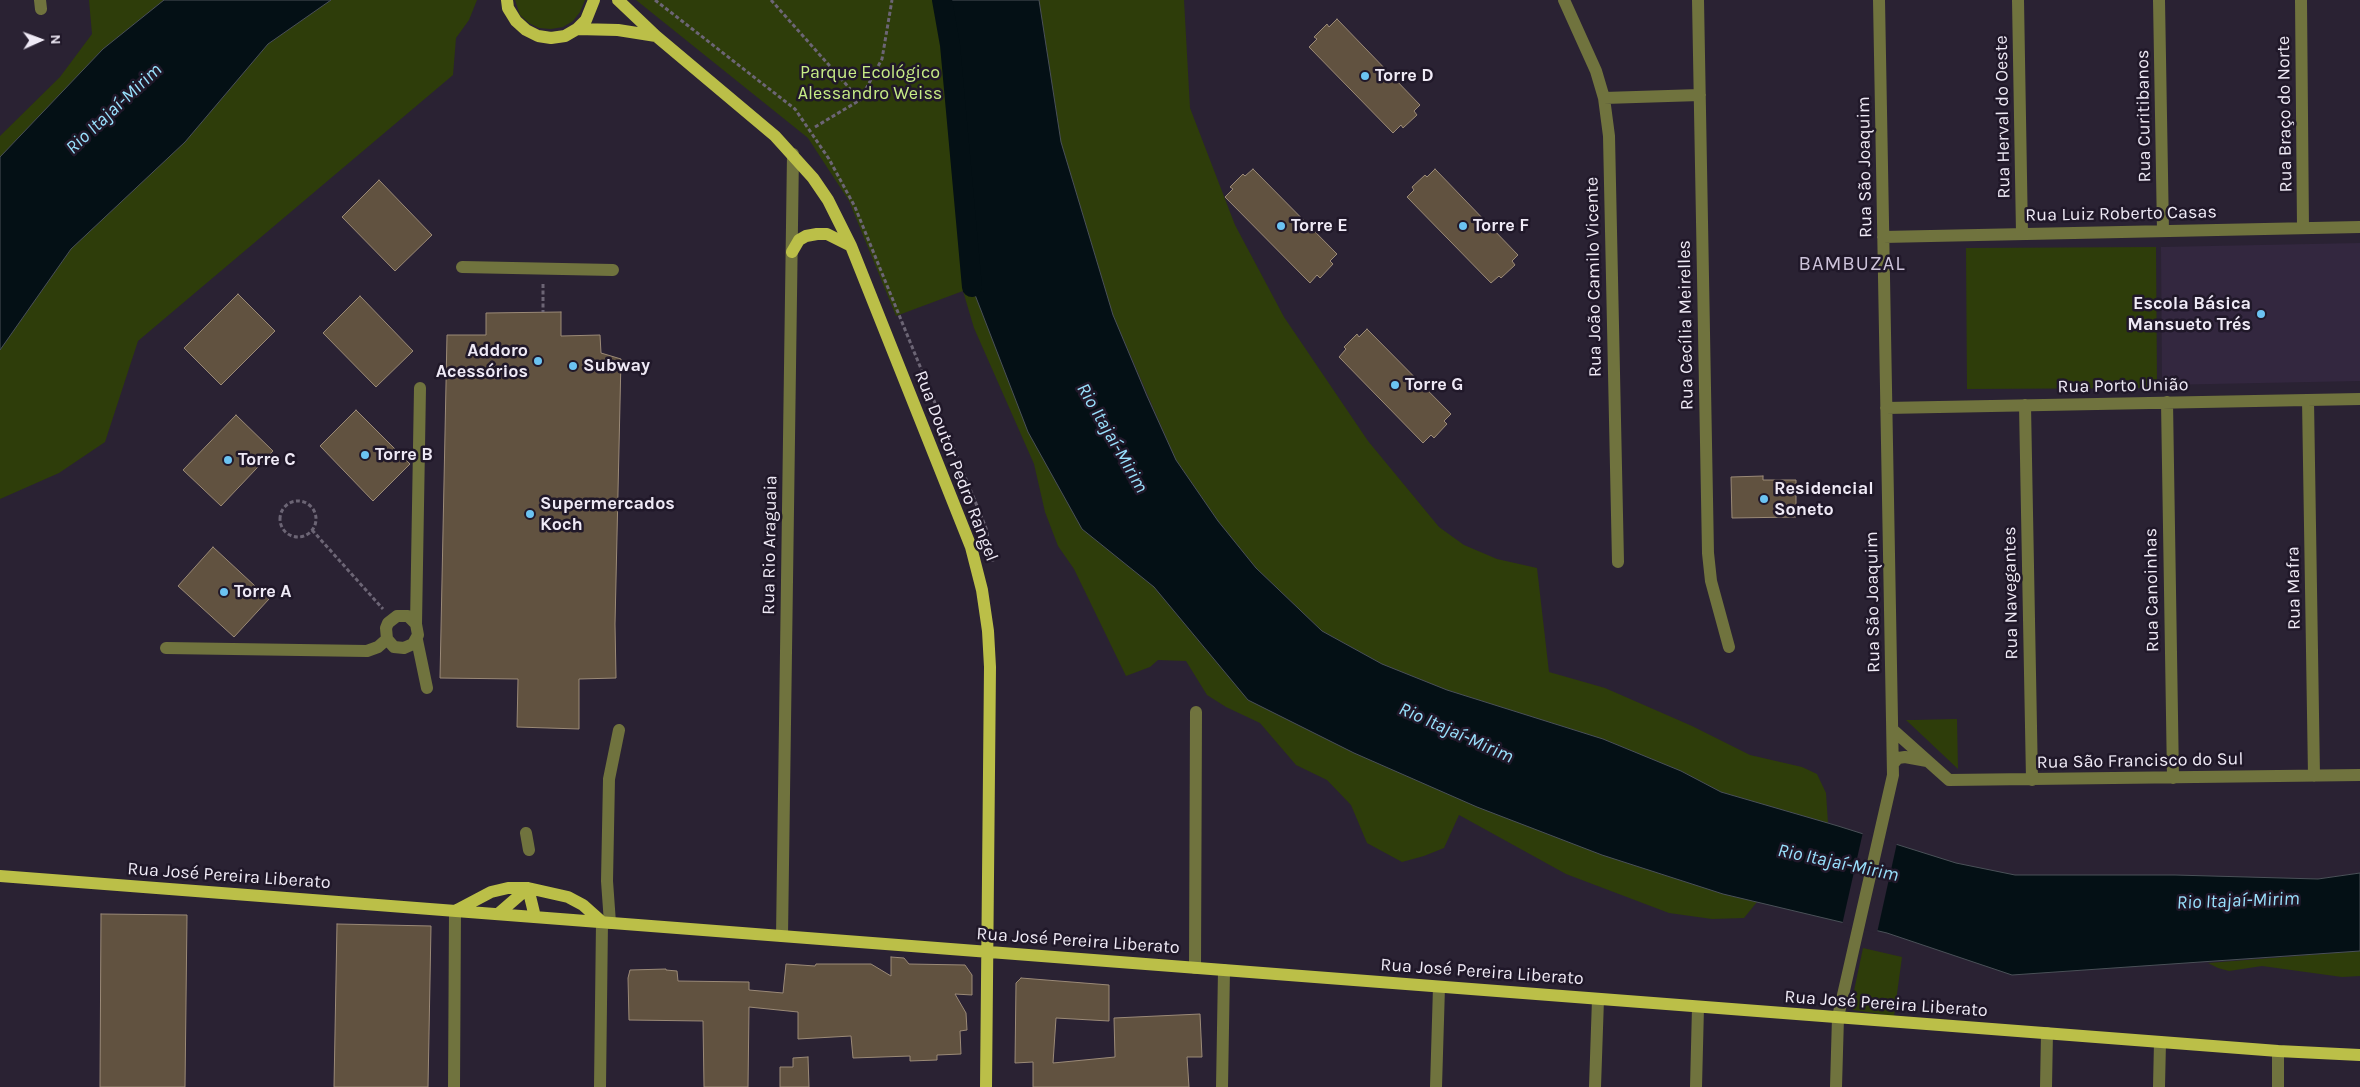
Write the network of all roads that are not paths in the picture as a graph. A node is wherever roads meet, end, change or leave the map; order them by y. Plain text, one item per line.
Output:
1 (507, 0) edge
2 (594, 0) edge
3 (618, 0) edge
4 (1564, 0) edge
5 (1698, 0) edge
6 (1880, 0) edge
7 (2018, 0) edge
8 (2159, 0) edge
9 (2300, 0) edge
10 (577, 29) junction
11 (656, 36) junction
12 (1700, 94) junction
13 (1604, 98) junction
14 (793, 154) junction
15 (2360, 227) edge
16 (2304, 228) junction
17 (2163, 231) junction
18 (2022, 234) junction
19 (1884, 237) junction
20 (851, 246) junction
21 (792, 252) junction
22 (462, 267) dead end
23 (613, 270) dead end
24 (420, 388) dead end
25 (2360, 399) edge
26 (2308, 400) junction
27 (2167, 402) junction
28 (2025, 405) junction
29 (1886, 408) junction
30 (1618, 562) dead end
31 (416, 624) junction
32 (387, 639) junction
33 (417, 640) junction
34 (1729, 647) dead end
35 (166, 648) dead end
36 (427, 688) dead end
37 (1196, 712) dead end
38 (619, 730) dead end
39 (1893, 730) junction
40 (1928, 761) junction
41 (1893, 764) junction
42 (2360, 775) edge
43 (2314, 776) junction
44 (2173, 778) junction
45 (2032, 780) junction
46 (526, 833) dead end
47 (529, 850) dead end
48 (0, 876) edge
49 (528, 888) junction
50 (455, 911) junction
51 (498, 914) junction
52 (535, 917) junction
53 (606, 922) junction
54 (782, 936) junction
55 (987, 952) junction
56 (1195, 968) junction
57 (1224, 970) junction
58 (1439, 987) junction
59 (1598, 999) junction
60 (1698, 1007) junction
61 (1838, 1017) junction
62 (2047, 1034) junction
63 (2160, 1042) junction
64 (2278, 1051) junction
65 (2360, 1055) edge
66 (454, 1087) edge
67 (600, 1087) edge
68 (986, 1087) edge
69 (1222, 1087) edge
70 (1436, 1087) edge
71 (1595, 1087) edge
72 (1696, 1087) edge
73 (1836, 1087) edge
74 (2046, 1087) edge
75 (2159, 1087) edge
76 (2278, 1087) edge

1 - 10 main road
2 - 10 main road
3 - 11 main road, Rua Doutor Pedro Rangel
4 - 13 street, Rua João Camilo Vicente
5 - 12 street, Rua Cecília Meirelles
6 - 19 street, Rua São Joaquim
7 - 18 street, Rua Herval do Oeste
8 - 17 street, Rua Curitibanos
9 - 16 street, Rua Braço do Norte
10 - 11 main road
11 - 14 main road, Rua Doutor Pedro Rangel
12 - 13 street
12 - 34 street, Rua Cecília Meirelles
13 - 30 street, Rua João Camilo Vicente
14 - 20 main road, Rua Doutor Pedro Rangel
14 - 21 street, Rua Rio Araguaia
15 - 16 street, Rua Luiz Roberto Casas
16 - 17 street, Rua Luiz Roberto Casas
17 - 18 street, Rua Luiz Roberto Casas
18 - 19 street, Rua Luiz Roberto Casas
19 - 29 street, Rua São Joaquim
20 - 21 main road
20 - 55 main road, Rua Doutor Pedro Rangel
21 - 54 street, Rua Rio Araguaia
22 - 23 street
24 - 31 street
25 - 26 street, Rua Porto União
26 - 27 street, Rua Porto União
26 - 43 street, Rua Mafra
27 - 28 street, Rua Porto União
27 - 44 street, Rua Canoinhas
28 - 29 street, Rua Porto União
28 - 45 street, Rua Navegantes
29 - 39 street, Rua São Joaquim
31 - 32 street
31 - 33 street
32 - 33 street
32 - 35 street
33 - 36 street
37 - 56 street
38 - 53 street
39 - 40 street, Rua São Francisco do Sul
39 - 41 street, Rua São Joaquim
40 - 41 street
40 - 45 street, Rua São Francisco do Sul
41 - 61 street, Rua São Joaquim
42 - 43 street, Rua São Francisco do Sul
43 - 44 street, Rua São Francisco do Sul
44 - 45 street, Rua São Francisco do Sul
46 - 47 street
48 - 50 main road, Rua José Pereira Liberato
49 - 50 main road
49 - 51 main road
49 - 52 main road
49 - 53 main road
50 - 51 main road, Rua José Pereira Liberato
50 - 66 street
51 - 52 main road, Rua José Pereira Liberato
52 - 53 main road, Rua José Pereira Liberato
53 - 54 main road, Rua José Pereira Liberato
53 - 67 street
54 - 55 main road, Rua José Pereira Liberato
55 - 56 main road, Rua José Pereira Liberato
55 - 68 main road, Rua Doutor Pedro Rangel
56 - 57 main road, Rua José Pereira Liberato
57 - 58 main road, Rua José Pereira Liberato
57 - 69 street
58 - 59 main road, Rua José Pereira Liberato
58 - 70 street
59 - 60 main road, Rua José Pereira Liberato
59 - 71 street
60 - 61 main road, Rua José Pereira Liberato
60 - 72 street
61 - 62 main road, Rua José Pereira Liberato
61 - 73 street, Rua São Joaquim
62 - 63 main road, Rua José Pereira Liberato
62 - 74 street
63 - 64 main road, Rua José Pereira Liberato
63 - 75 street
64 - 65 main road, Rua José Pereira Liberato
64 - 76 street

